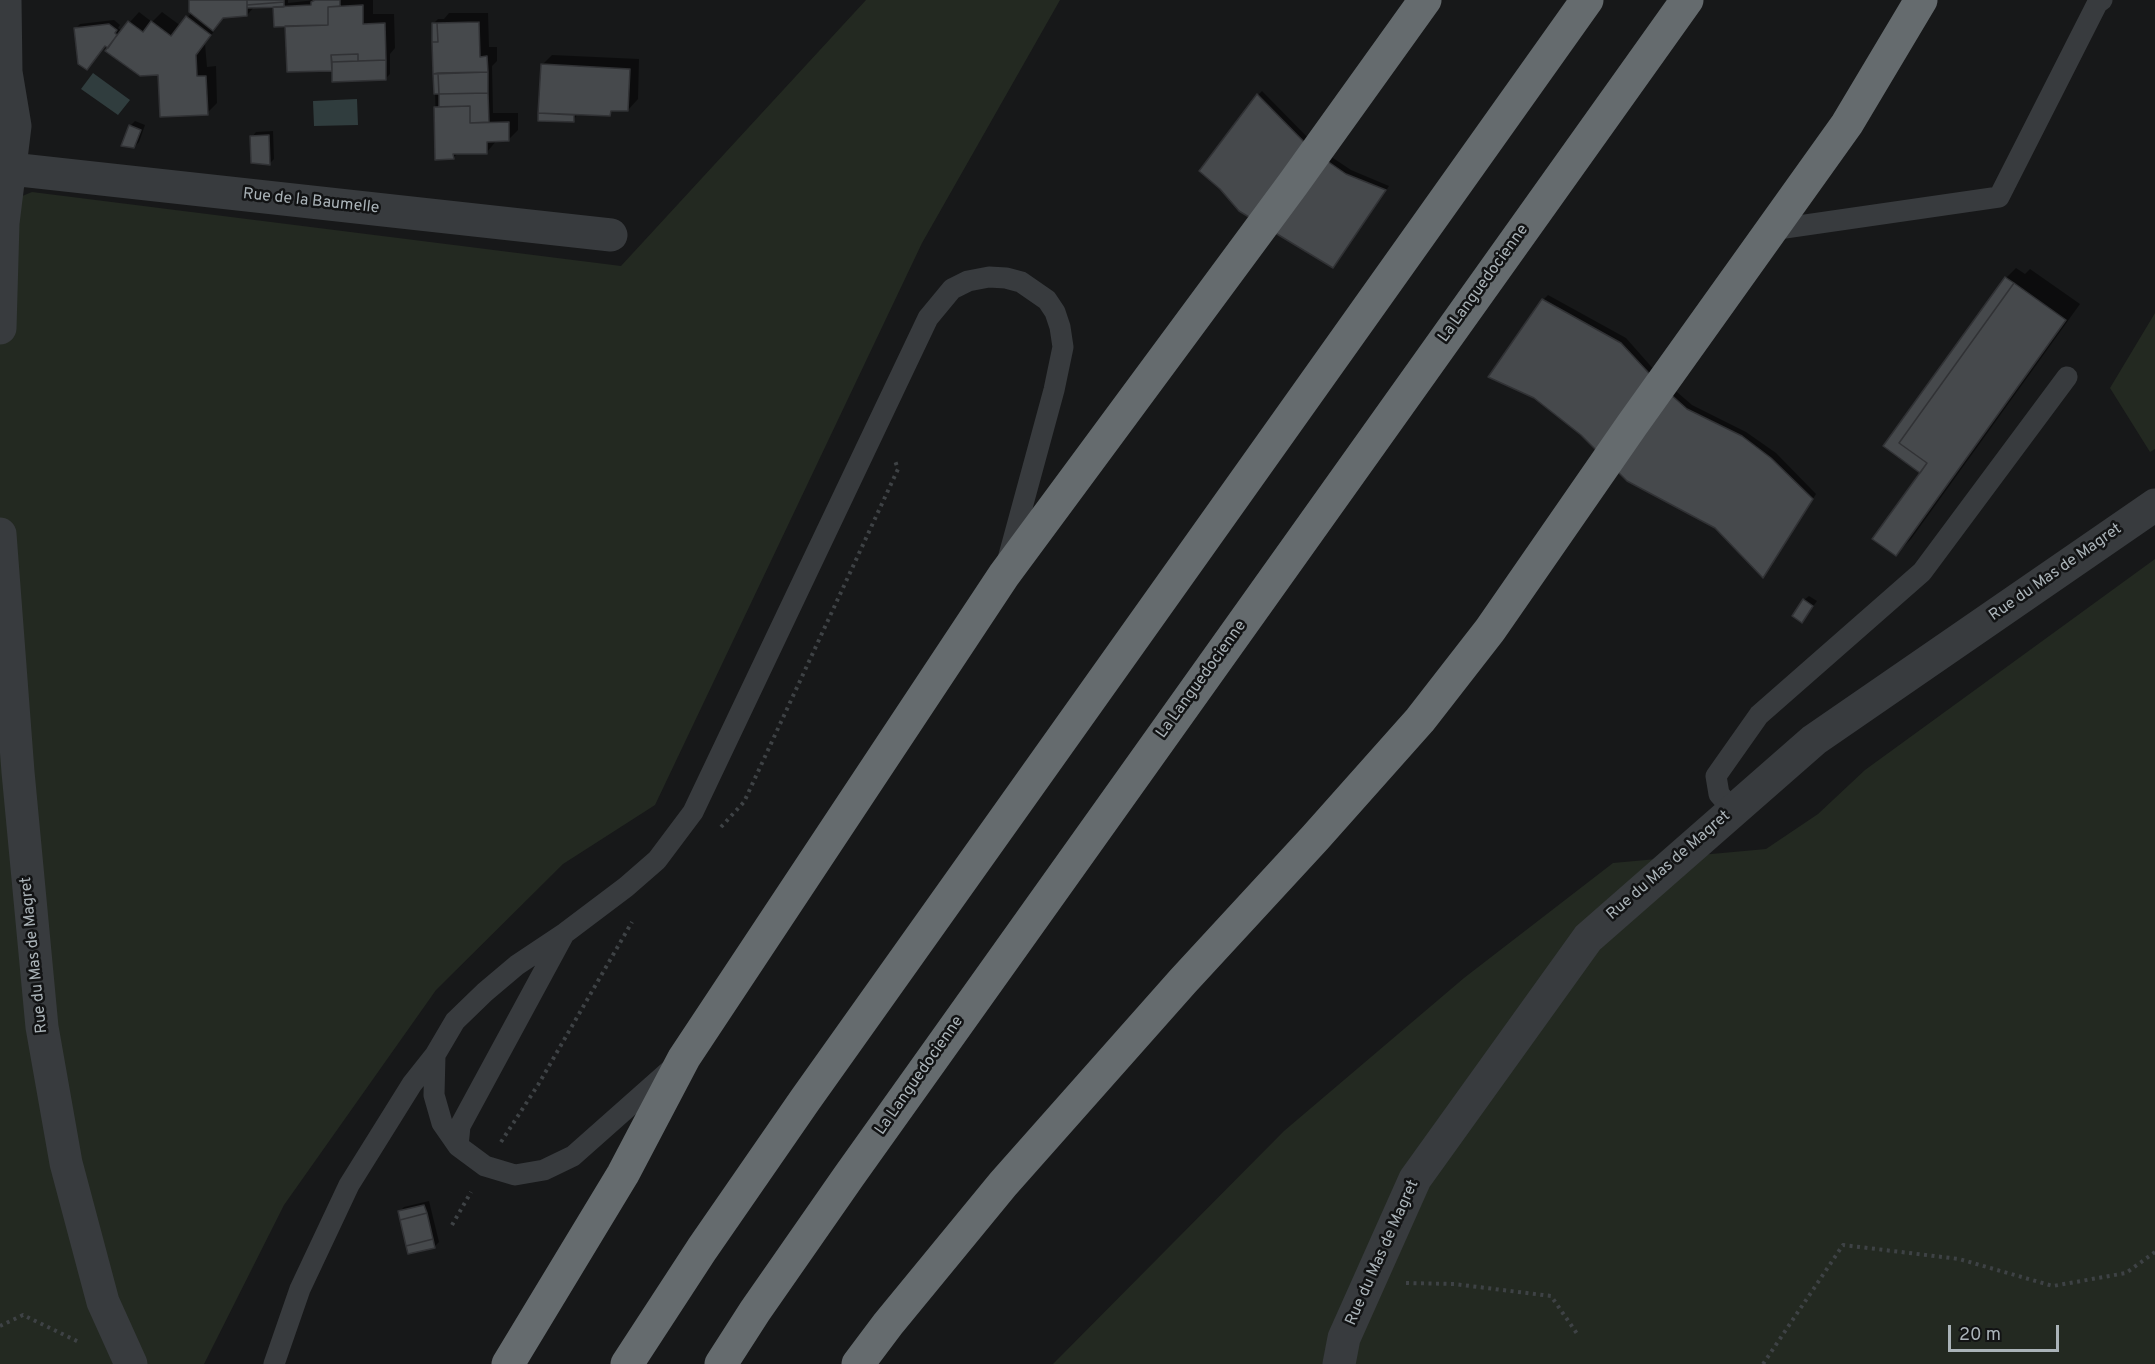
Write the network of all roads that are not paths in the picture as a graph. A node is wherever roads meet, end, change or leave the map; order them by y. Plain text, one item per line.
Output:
1 (5, 0) edge
2 (1425, 0) edge
3 (1587, 0) edge
4 (1687, 0) edge
5 (1921, 0) edge
6 (2102, 0) edge
7 (10, 169) junction
8 (2, 223) edge
9 (1771, 230) junction
10 (611, 235) dead end
11 (0, 328) edge
12 (2067, 377) dead end
13 (2155, 505) edge
14 (0, 534) edge
15 (1004, 575) junction
16 (1733, 810) junction
17 (565, 933) junction
18 (435, 1055) junction
19 (684, 1058) junction
20 (458, 1146) junction
21 (131, 1364) edge
22 (274, 1364) edge
23 (508, 1364) edge
24 (627, 1364) edge
25 (721, 1364) edge
26 (858, 1364) edge
27 (1339, 1364) edge

1 - 7 street
2 - 15 highway
3 - 24 highway
4 - 25 highway, La Languedocienne
5 - 9 highway
6 - 9 lane
7 - 8 street
7 - 10 street, Rue de la Baumelle
8 - 11 street
9 - 26 highway
12 - 16 lane
13 - 16 street, Rue du Mas de Magret
14 - 21 street, Rue du Mas de Magret
15 - 17 lane
15 - 19 highway
16 - 27 street, Rue du Mas de Magret
17 - 18 lane
17 - 20 lane
18 - 20 lane
18 - 22 lane
19 - 20 lane
19 - 23 highway

